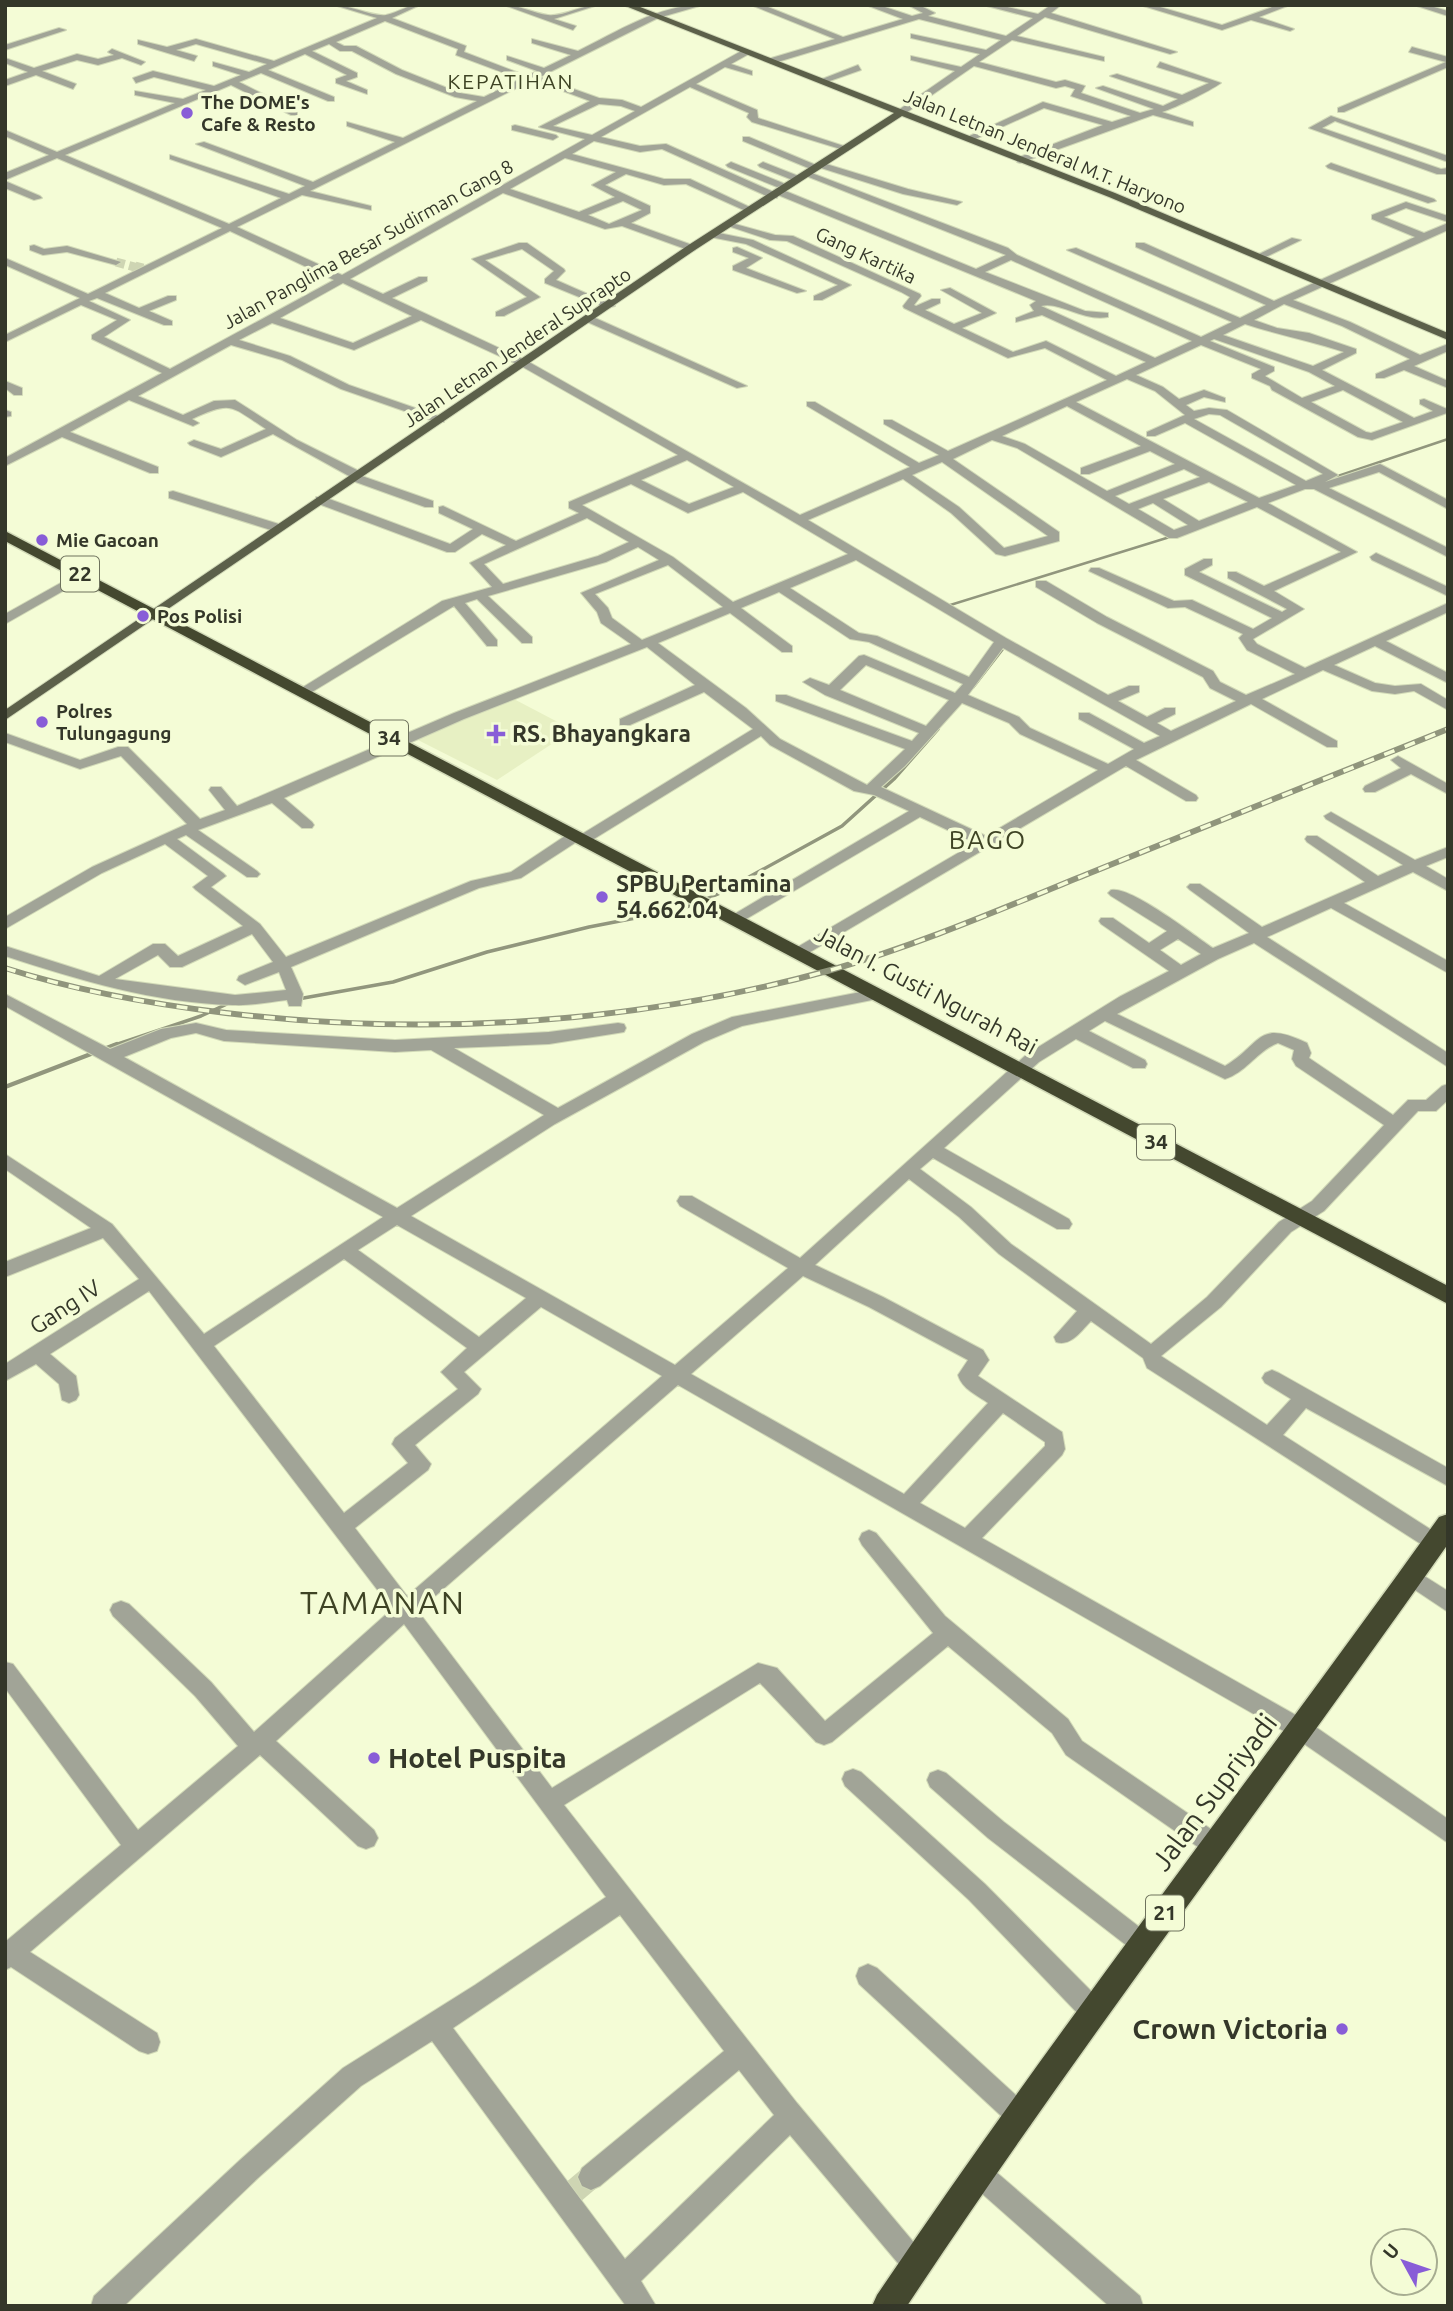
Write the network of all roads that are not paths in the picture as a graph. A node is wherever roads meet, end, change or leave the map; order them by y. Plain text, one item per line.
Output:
1 (338, 5) edge
2 (416, 5) edge
3 (509, 5) edge
4 (594, 5) edge
5 (627, 5) edge
6 (699, 5) edge
7 (755, 5) edge
8 (870, 5) edge
9 (912, 5) edge
10 (987, 5) edge
11 (1057, 5) edge
12 (1144, 5) edge
13 (1286, 5) edge
14 (1418, 5) edge
15 (1448, 14) edge
16 (1043, 15) junction
17 (655, 16) junction
18 (913, 17) junction
19 (385, 18) junction
20 (550, 18) junction
21 (1002, 18) dead end
22 (1252, 18) junction
23 (1029, 24) junction
24 (573, 28) dead end
25 (1290, 29) dead end
26 (62, 30) dead end
27 (22, 33) dead end
28 (914, 36) dead end
29 (36, 38) junction
30 (1009, 38) junction
31 (842, 39) junction
32 (329, 41) junction
33 (535, 41) dead end
34 (141, 42) dead end
35 (5, 48) edge
36 (223, 48) junction
37 (166, 50) junction
38 (1412, 50) dead end
39 (305, 51) junction
40 (746, 52) junction
41 (987, 52) junction
42 (1173, 52) dead end
43 (578, 54) junction
44 (194, 58) junction
45 (510, 58) dead end
46 (914, 58) dead end
47 (1101, 58) dead end
48 (5, 60) edge
49 (771, 61) junction
50 (141, 62) dead end
51 (1448, 62) edge
52 (181, 63) dead end
53 (972, 63) junction
54 (216, 64) dead end
55 (275, 64) junction
56 (724, 64) junction
57 (1160, 65) dead end
58 (858, 68) dead end
59 (261, 70) junction
60 (962, 70) junction
61 (544, 71) junction
62 (35, 72) junction
63 (748, 73) dead end
64 (248, 75) junction
65 (1114, 76) dead end
66 (530, 78) junction
67 (136, 80) dead end
68 (259, 81) dead end
69 (821, 81) junction
70 (231, 82) junction
71 (5, 83) edge
72 (689, 84) junction
73 (73, 86) dead end
74 (1100, 88) dead end
75 (215, 89) junction
76 (364, 92) dead end
77 (138, 93) dead end
78 (1183, 98) junction
79 (331, 99) dead end
80 (484, 100) junction
81 (598, 101) junction
82 (184, 102) junction
83 (1163, 109) junction
84 (1341, 110) dead end
85 (643, 111) junction
86 (1152, 112) junction
87 (294, 113) dead end
88 (900, 113) junction
89 (1140, 116) junction
90 (541, 118) dead end
91 (555, 121) junction
92 (350, 124) dead end
93 (1190, 124) dead end
94 (1112, 125) junction
95 (515, 128) dead end
96 (5, 133) edge
97 (596, 138) junction
98 (746, 139) dead end
99 (968, 139) junction
100 (1426, 140) dead end
101 (403, 141) junction
102 (201, 144) dead end
103 (584, 145) junction
104 (1414, 147) junction
105 (844, 149) junction
106 (58, 155) junction
107 (566, 155) junction
108 (1391, 155) junction
109 (173, 157) dead end
110 (747, 158) dead end
111 (1448, 159) edge
112 (1020, 160) junction
113 (731, 165) dead end
114 (1331, 166) dead end
115 (625, 171) junction
116 (810, 172) junction
117 (1448, 172) edge
118 (5, 177) edge
119 (5, 184) edge
120 (314, 186) junction
121 (503, 190) junction
122 (302, 192) junction
123 (780, 192) junction
124 (624, 197) junction
125 (37, 198) dead end
126 (291, 198) junction
127 (957, 202) dead end
128 (1437, 203) dead end
129 (368, 208) dead end
130 (751, 210) junction
131 (580, 215) junction
132 (1448, 219) edge
133 (623, 223) junction
134 (730, 224) junction
135 (1448, 226) edge
136 (230, 228) junction
137 (711, 237) junction
138 (1424, 237) junction
139 (1296, 240) dead end
140 (1140, 244) dead end
141 (34, 248) dead end
142 (691, 248) junction
143 (1073, 250) dead end
144 (1012, 256) junction
145 (1260, 256) junction
146 (5, 261) edge
147 (116, 262) tunnel mouth
148 (977, 272) junction
149 (344, 279) junction
150 (423, 279) dead end
151 (549, 281) junction
152 (1321, 282) junction
153 (527, 289) junction
154 (946, 290) dead end
155 (801, 291) dead end
156 (89, 298) junction
157 (172, 298) dead end
158 (384, 298) junction
159 (818, 298) dead end
160 (936, 301) dead end
161 (1279, 302) junction
162 (610, 306) junction
163 (1043, 306) junction
164 (916, 310) junction
165 (140, 311) junction
166 (500, 314) dead end
167 (1104, 314) dead end
168 (423, 315) junction
169 (272, 319) junction
170 (589, 319) junction
171 (1020, 320) dead end
172 (1243, 321) junction
173 (169, 323) dead end
174 (953, 328) junction
175 (1448, 337) edge
176 (1207, 338) junction
177 (5, 339) edge
178 (231, 341) junction
179 (1448, 347) edge
180 (1258, 351) junction
181 (1244, 359) junction
182 (1419, 359) junction
183 (1154, 362) junction
184 (525, 364) junction
185 (1403, 365) junction
186 (1312, 370) junction
187 (168, 372) junction
188 (1256, 376) junction
189 (1380, 376) dead end
190 (1122, 377) junction
191 (1242, 383) dead end
192 (5, 384) edge
193 (1448, 385) edge
194 (741, 386) dead end
195 (1341, 387) junction
196 (18, 393) dead end
197 (129, 396) junction
198 (1221, 400) dead end
199 (1067, 402) junction
200 (1302, 402) junction
201 (1424, 402) dead end
202 (811, 404) dead end
203 (1178, 404) junction
204 (1252, 415) dead end
205 (1189, 417) junction
206 (182, 419) junction
207 (440, 420) junction
208 (1237, 420) junction
209 (888, 422) dead end
210 (1413, 422) junction
211 (197, 425) dead end
212 (274, 429) junction
213 (60, 432) junction
214 (992, 436) junction
215 (1152, 440) junction
216 (194, 443) dead end
217 (687, 455) junction
218 (946, 457) junction
219 (5, 463) edge
220 (1185, 464) junction
221 (919, 468) junction
222 (154, 470) dead end
223 (1085, 471) dead end
224 (903, 474) junction
225 (356, 476) junction
226 (1210, 477) junction
227 (630, 479) junction
228 (744, 486) junction
229 (1311, 487) junction
230 (173, 495) dead end
231 (1105, 496) junction
232 (1154, 499) junction
233 (320, 500) junction
234 (429, 504) dead end
235 (1263, 504) junction
236 (1448, 505) edge
237 (1127, 509) junction
238 (443, 510) dead end
239 (587, 514) junction
240 (799, 520) junction
241 (1199, 526) junction
242 (278, 528) junction
243 (481, 529) junction
244 (5, 535) edge
245 (639, 542) junction
246 (515, 545) junction
247 (1448, 553) edge
248 (857, 555) junction
249 (1376, 557) dead end
250 (669, 560) junction
251 (1208, 562) dead end
252 (1095, 571) dead end
253 (82, 575) junction
254 (1233, 575) dead end
255 (1041, 584) dead end
256 (781, 588) junction
257 (501, 589) junction
258 (1264, 591) junction
259 (1448, 592) edge
260 (480, 594) junction
261 (456, 601) junction
262 (1448, 607) edge
263 (731, 608) junction
264 (156, 614) junction
265 (1281, 617) junction
266 (5, 620) edge
267 (1252, 633) junction
268 (527, 640) dead end
269 (1376, 641) junction
270 (999, 642) junction
271 (492, 643) dead end
272 (645, 643) junction
273 (787, 649) dead end
274 (1325, 666) junction
275 (1306, 674) junction
276 (1448, 679) edge
277 (810, 682) dead end
278 (972, 683) junction
279 (705, 686) junction
280 (1134, 688) dead end
281 (302, 692) junction
282 (830, 692) junction
283 (961, 697) junction
284 (781, 698) dead end
285 (1248, 699) junction
286 (1107, 701) junction
287 (1448, 706) edge
288 (1170, 712) dead end
289 (5, 716) edge
290 (1084, 716) dead end
291 (625, 722) dead end
292 (1146, 723) junction
293 (761, 730) junction
294 (928, 732) junction
295 (1170, 736) junction
296 (5, 737) edge
297 (398, 742) junction
298 (1332, 744) dead end
299 (914, 747) junction
300 (1144, 749) junction
301 (1127, 760) junction
302 (1109, 770) junction
303 (1370, 789) dead end
304 (216, 790) dead end
305 (1448, 790) edge
306 (877, 791) junction
307 (274, 797) junction
308 (1191, 798) dead end
309 (921, 810) junction
310 (234, 811) junction
311 (1331, 816) dead end
312 (307, 825) dead end
313 (192, 827) junction
314 (580, 837) junction
315 (166, 838) junction
316 (1312, 839) dead end
317 (986, 842) junction
318 (1448, 850) edge
319 (1412, 866) junction
320 (252, 874) dead end
321 (1376, 882) junction
322 (1448, 886) edge
323 (1195, 887) dead end
324 (1116, 893) dead end
325 (1331, 902) junction
326 (736, 919) junction
327 (1107, 921) dead end
328 (5, 924) edge
329 (254, 927) junction
330 (1174, 934) dead end
331 (1258, 936) junction
332 (1149, 950) junction
333 (5, 951) edge
334 (800, 953) junction
335 (1212, 955) junction
336 (281, 965) junction
337 (1448, 968) edge
338 (1180, 971) junction
339 (245, 980) dead end
340 (102, 982) junction
341 (869, 991) junction
342 (5, 999) edge
343 (1104, 1014) junction
344 (618, 1028) dead end
345 (1075, 1031) junction
346 (434, 1044) junction
347 (104, 1053) junction
348 (1448, 1061) edge
349 (1139, 1064) dead end
350 (1019, 1070) junction
351 (1448, 1090) edge
352 (557, 1115) junction
353 (1395, 1124) junction
354 (932, 1149) junction
355 (5, 1160) edge
356 (909, 1170) junction
357 (686, 1201) dead end
358 (395, 1217) junction
359 (1299, 1217) junction
360 (1063, 1224) dead end
361 (106, 1229) junction
362 (344, 1250) junction
363 (801, 1267) junction
364 (5, 1270) edge
365 (151, 1280) junction
366 (1448, 1296) edge
367 (539, 1297) junction
368 (1089, 1311) junction
369 (1063, 1337) dead end
370 (203, 1345) junction
371 (480, 1347) junction
372 (37, 1354) junction
373 (1151, 1354) junction
374 (5, 1374) edge
375 (678, 1375) junction
376 (1272, 1378) dead end
377 (69, 1395) dead end
378 (1304, 1397) junction
379 (1001, 1402) junction
380 (1270, 1436) junction
381 (1448, 1478) edge
382 (905, 1506) junction
383 (343, 1526) junction
384 (1441, 1533) edge
385 (869, 1539) dead end
386 (966, 1541) junction
387 (1410, 1576) junction
388 (1448, 1603) edge
389 (406, 1609) junction
390 (121, 1610) dead end
391 (948, 1633) junction
392 (5, 1671) edge
393 (1302, 1730) junction
394 (257, 1744) junction
395 (853, 1779) dead end
396 (938, 1780) dead end
397 (550, 1801) junction
398 (1448, 1832) edge
399 (366, 1838) dead end
400 (136, 1846) junction
401 (1216, 1846) junction
402 (624, 1898) junction
403 (1143, 1944) junction
404 (8, 1955) edge
405 (868, 1976) dead end
406 (1094, 2012) junction
407 (435, 2024) junction
408 (148, 2042) dead end
409 (742, 2052) junction
410 (791, 2116) junction
411 (1021, 2117) junction
412 (979, 2174) junction
413 (576, 2190) junction
414 (917, 2266) junction
415 (624, 2280) junction
416 (104, 2306) edge
417 (643, 2306) edge
418 (888, 2306) edge
419 (1130, 2306) edge

1 - 19 street
2 - 19 street
3 - 20 street
4 - 20 street
5 - 17 main road, Jalan Letnan Jenderal M.T. Haryono
6 - 17 street
7 - 31 street
8 - 18 street
9 - 18 street
10 - 16 street
11 - 16 street
12 - 22 street
13 - 22 street
14 - 15 street
16 - 23 street
16 - 42 street
17 - 40 main road, Jalan Letnan Jenderal M.T. Haryono
17 - 43 street
18 - 30 street
18 - 31 street
19 - 32 street
19 - 66 street
20 - 24 street
21 - 23 street
22 - 25 street
23 - 30 street
26 - 29 street
27 - 29 street
28 - 41 street
29 - 35 street
30 - 41 street
30 - 47 street
31 - 49 street
32 - 39 street
32 - 80 street
33 - 43 street
34 - 37 street
36 - 37 street
36 - 44 street
36 - 55 street
37 - 44 street
38 - 51 street
39 - 55 street
39 - 76 street
40 - 49 main road, Jalan Letnan Jenderal M.T. Haryono
40 - 56 street, Jalan Panglima Besar Sudirman Gang 8
41 - 53 street
43 - 61 street
44 - 52 street
45 - 61 street
46 - 60 street
48 - 62 street
49 - 69 main road, Jalan Letnan Jenderal M.T. Haryono
50 - 62 street
51 - 84 street
53 - 60 street
53 - 89 street
54 - 64 street
55 - 59 street
56 - 63 street
56 - 72 street, Jalan Panglima Besar Sudirman Gang 8
57 - 78 street
58 - 69 street
59 - 64 street
59 - 79 street
60 - 88 street
61 - 66 street
62 - 71 street
62 - 73 street
64 - 68 street
64 - 70 street
65 - 78 street
66 - 80 street
66 - 81 street
67 - 75 street
69 - 88 main road, Jalan Letnan Jenderal M.T. Haryono
70 - 75 street
70 - 87 street
72 - 85 street, Jalan Panglima Besar Sudirman Gang 8
72 - 105 street
74 - 83 street
75 - 82 street
77 - 82 street
78 - 83 street
80 - 101 street
81 - 85 street
81 - 91 street
82 - 106 street
83 - 86 street
85 - 97 street, Jalan Panglima Besar Sudirman Gang 8
86 - 89 street
86 - 93 street
88 - 99 main road, Jalan Letnan Jenderal M.T. Haryono
88 - 105 main road, Jalan Letnan Jenderal Suprapto
89 - 94 street
90 - 91 street
91 - 97 street
92 - 101 street
94 - 99 street
94 - 112 street
95 - 103 street
96 - 106 street
97 - 103 street, Jalan Panglima Besar Sudirman Gang 8
97 - 123 street
98 - 116 street
99 - 112 main road, Jalan Letnan Jenderal M.T. Haryono
100 - 104 street
101 - 120 street
102 - 120 street
103 - 107 street, Jalan Panglima Besar Sudirman Gang 8
104 - 108 street
104 - 108 street
104 - 111 street
105 - 116 main road, Jalan Letnan Jenderal Suprapto
106 - 118 street
106 - 136 street
107 - 115 street
107 - 121 street, Jalan Panglima Besar Sudirman Gang 8
108 - 117 street
109 - 126 street
110 - 116 street
112 - 145 main road, Jalan Letnan Jenderal M.T. Haryono
113 - 123 street
114 - 128 street
115 - 124 street
115 - 130 street
116 - 123 main road, Jalan Letnan Jenderal Suprapto
116 - 127 street
116 - 144 street
119 - 125 street
120 - 122 street
121 - 131 street
121 - 149 street, Jalan Panglima Besar Sudirman Gang 8
122 - 126 street
122 - 129 street
123 - 130 main road, Jalan Letnan Jenderal Suprapto
123 - 148 street
124 - 131 street
124 - 133 street
126 - 136 street
130 - 134 main road, Jalan Letnan Jenderal Suprapto
131 - 133 street
132 - 138 street
133 - 142 street
134 - 137 main road, Jalan Letnan Jenderal Suprapto
134 - 164 street, Gang Kartika
135 - 138 street
136 - 149 street
136 - 156 street
137 - 142 main road, Jalan Letnan Jenderal Suprapto
137 - 155 street
137 - 159 street
138 - 152 street
139 - 145 street
140 - 161 street
141 - 147 street
142 - 162 main road, Jalan Letnan Jenderal Suprapto
143 - 172 street
144 - 148 street
144 - 176 street
145 - 152 main road, Jalan Letnan Jenderal M.T. Haryono
146 - 156 street
148 - 163 street
149 - 158 street
149 - 169 street, Jalan Panglima Besar Sudirman Gang 8
150 - 158 street
151 - 153 street
151 - 153 street
151 - 162 street
152 - 161 street
152 - 175 main road, Jalan Letnan Jenderal M.T. Haryono
153 - 166 street
154 - 174 street
156 - 165 street
156 - 177 street
156 - 187 street
157 - 165 street
158 - 168 street
160 - 164 street
161 - 172 street
161 - 182 street
162 - 170 main road, Jalan Letnan Jenderal Suprapto
163 - 167 street
163 - 171 street
163 - 183 street
164 - 174 street, Gang Kartika
165 - 173 street
168 - 169 street
168 - 184 street
169 - 178 street, Jalan Panglima Besar Sudirman Gang 8
170 - 184 main road, Jalan Letnan Jenderal Suprapto
170 - 194 street
172 - 176 street
172 - 186 street
174 - 190 street, Gang Kartika
176 - 180 street
176 - 181 street
176 - 183 street
178 - 187 street, Jalan Panglima Besar Sudirman Gang 8
178 - 207 street
179 - 182 street
180 - 181 street
180 - 186 street
181 - 188 street
182 - 185 street
183 - 190 street
184 - 207 main road, Jalan Letnan Jenderal Suprapto
184 - 217 street
185 - 189 street
185 - 193 street
186 - 195 street
187 - 197 street, Jalan Panglima Besar Sudirman Gang 8
188 - 191 street
188 - 200 street
190 - 199 street
190 - 203 street, Gang Kartika
192 - 196 street
195 - 200 street
195 - 210 street
197 - 206 street
197 - 213 street, Jalan Panglima Besar Sudirman Gang 8
198 - 203 street
199 - 214 street
199 - 215 street
200 - 210 street
201 - 210 street
202 - 221 street
203 - 205 street, Gang Kartika
204 - 208 street
205 - 208 street
205 - 215 street
205 - 229 street, Gang Kartika
206 - 211 street
206 - 212 street
207 - 225 main road, Jalan Letnan Jenderal Suprapto
208 - 229 street
209 - 218 street
212 - 216 street
212 - 225 street
213 - 219 street, Jalan Panglima Besar Sudirman Gang 8
213 - 222 street
214 - 218 street
214 - 231 street
215 - 220 street
215 - 223 street
217 - 227 street
217 - 228 street
218 - 221 street
218 - 224 street
220 - 226 street
220 - 231 street
221 - 224 street
224 - 240 street
225 - 233 main road, Jalan Letnan Jenderal Suprapto
225 - 234 street
226 - 232 street
226 - 235 street
227 - 228 street
227 - 239 street
228 - 240 street
229 - 235 street
229 - 236 street
229 - 247 street, Gang Kartika
230 - 242 street
231 - 237 street
232 - 237 street
232 - 241 street
233 - 242 main road, Jalan Letnan Jenderal Suprapto
233 - 243 street
235 - 241 street
235 - 258 street
237 - 241 street
238 - 243 street
239 - 245 street
239 - 246 street
240 - 248 street
242 - 264 main road, Jalan Letnan Jenderal Suprapto
243 - 246 street
244 - 253 highway, 22
245 - 250 street
245 - 257 street
246 - 257 street
248 - 256 street
248 - 270 street
249 - 259 street
250 - 263 street
250 - 272 street
251 - 265 street
252 - 267 street
253 - 264 highway, 22
253 - 266 street
254 - 258 street
255 - 285 street
256 - 263 street
256 - 278 street
257 - 260 street
258 - 265 street
260 - 261 street
260 - 268 street
261 - 271 street
261 - 281 street
262 - 269 street
263 - 272 street
263 - 273 street
264 - 281 highway, Jalan I. Gusti Ngurah Rai / 34
264 - 289 main road, Jalan Letnan Jenderal Suprapto
265 - 267 street
267 - 275 street
269 - 274 street
269 - 276 street
270 - 278 street
270 - 286 street
272 - 279 street
272 - 297 street
274 - 275 street
274 - 287 street
275 - 285 street
277 - 282 street
278 - 283 street
279 - 291 street
279 - 293 street
280 - 286 street
281 - 297 highway, Jalan I. Gusti Ngurah Rai / 34
282 - 283 street
282 - 294 street
283 - 294 street
283 - 302 street
284 - 299 street
285 - 295 street
285 - 298 street
286 - 292 street
288 - 292 street
290 - 300 street
292 - 295 street
293 - 306 street
293 - 314 street
294 - 299 street
295 - 300 street
296 - 313 street
297 - 307 street
297 - 314 highway, Jalan I. Gusti Ngurah Rai / 34
299 - 306 street
300 - 301 street
301 - 302 street
301 - 308 street
302 - 317 street
303 - 305 street
304 - 310 street
306 - 309 street
307 - 310 street
307 - 312 street
309 - 317 street
309 - 326 street
310 - 313 street
311 - 319 street
313 - 315 street
313 - 320 street
314 - 326 highway, Jalan I. Gusti Ngurah Rai / 34
314 - 336 street
315 - 328 street
315 - 329 street
316 - 321 street
317 - 334 street
318 - 319 street
319 - 321 street
319 - 322 street
321 - 325 street
323 - 331 street
324 - 335 street
325 - 331 street
325 - 337 street
326 - 334 highway, Jalan I. Gusti Ngurah Rai / 34
327 - 332 street
329 - 336 street
329 - 340 street
330 - 332 street
331 - 335 street
331 - 348 street
332 - 338 street
333 - 340 street
334 - 341 highway, Jalan I. Gusti Ngurah Rai / 34
335 - 338 street
336 - 339 street
336 - 340 street
338 - 343 street
341 - 350 highway, Jalan I. Gusti Ngurah Rai / 34
341 - 352 street
342 - 347 street
343 - 345 street
343 - 353 street
344 - 346 street
345 - 349 street
345 - 350 street
346 - 347 street
346 - 352 street
347 - 358 street
350 - 354 street
350 - 359 highway, Jalan I. Gusti Ngurah Rai / 34
351 - 353 street
352 - 358 street
353 - 359 street
354 - 356 street
354 - 360 street
355 - 361 street
356 - 363 street
356 - 368 street
357 - 363 street
358 - 362 street
358 - 367 street
359 - 366 highway, Jalan I. Gusti Ngurah Rai / 34
359 - 373 street
361 - 364 street
361 - 365 street
362 - 370 street
362 - 371 street
363 - 375 street
363 - 379 street
365 - 370 street
365 - 372 street, Gang IV
367 - 371 street
367 - 375 street
368 - 369 street
368 - 373 street
370 - 383 street
371 - 383 street
372 - 374 street, Gang IV
372 - 377 street
373 - 380 street
375 - 382 street
375 - 389 street
376 - 378 street
378 - 380 street
378 - 381 street
379 - 382 street
379 - 386 street
380 - 384 street
382 - 386 street
383 - 389 street
384 - 387 highway, Jalan Supriyadi / 21
385 - 391 street
386 - 393 street
387 - 388 street
387 - 393 highway, Jalan Supriyadi / 21
389 - 394 street
389 - 397 street
390 - 394 street
391 - 397 street
391 - 401 street
392 - 400 street
393 - 398 street
393 - 401 highway, Jalan Supriyadi / 21
394 - 399 street
394 - 400 street
395 - 406 street
396 - 403 street
397 - 402 street
400 - 404 street
401 - 403 highway, Jalan Supriyadi / 21
402 - 407 street
402 - 409 street
403 - 406 highway, Jalan Supriyadi / 21
404 - 408 street
405 - 411 street
406 - 411 highway, Jalan Supriyadi / 21
407 - 413 street
407 - 416 street
409 - 410 street
409 - 413 street
410 - 414 street
410 - 415 street
411 - 412 highway, Jalan Supriyadi / 21
412 - 414 highway, Jalan Supriyadi / 21
412 - 419 street
413 - 415 street
414 - 418 highway, Jalan Supriyadi / 21
415 - 417 street

